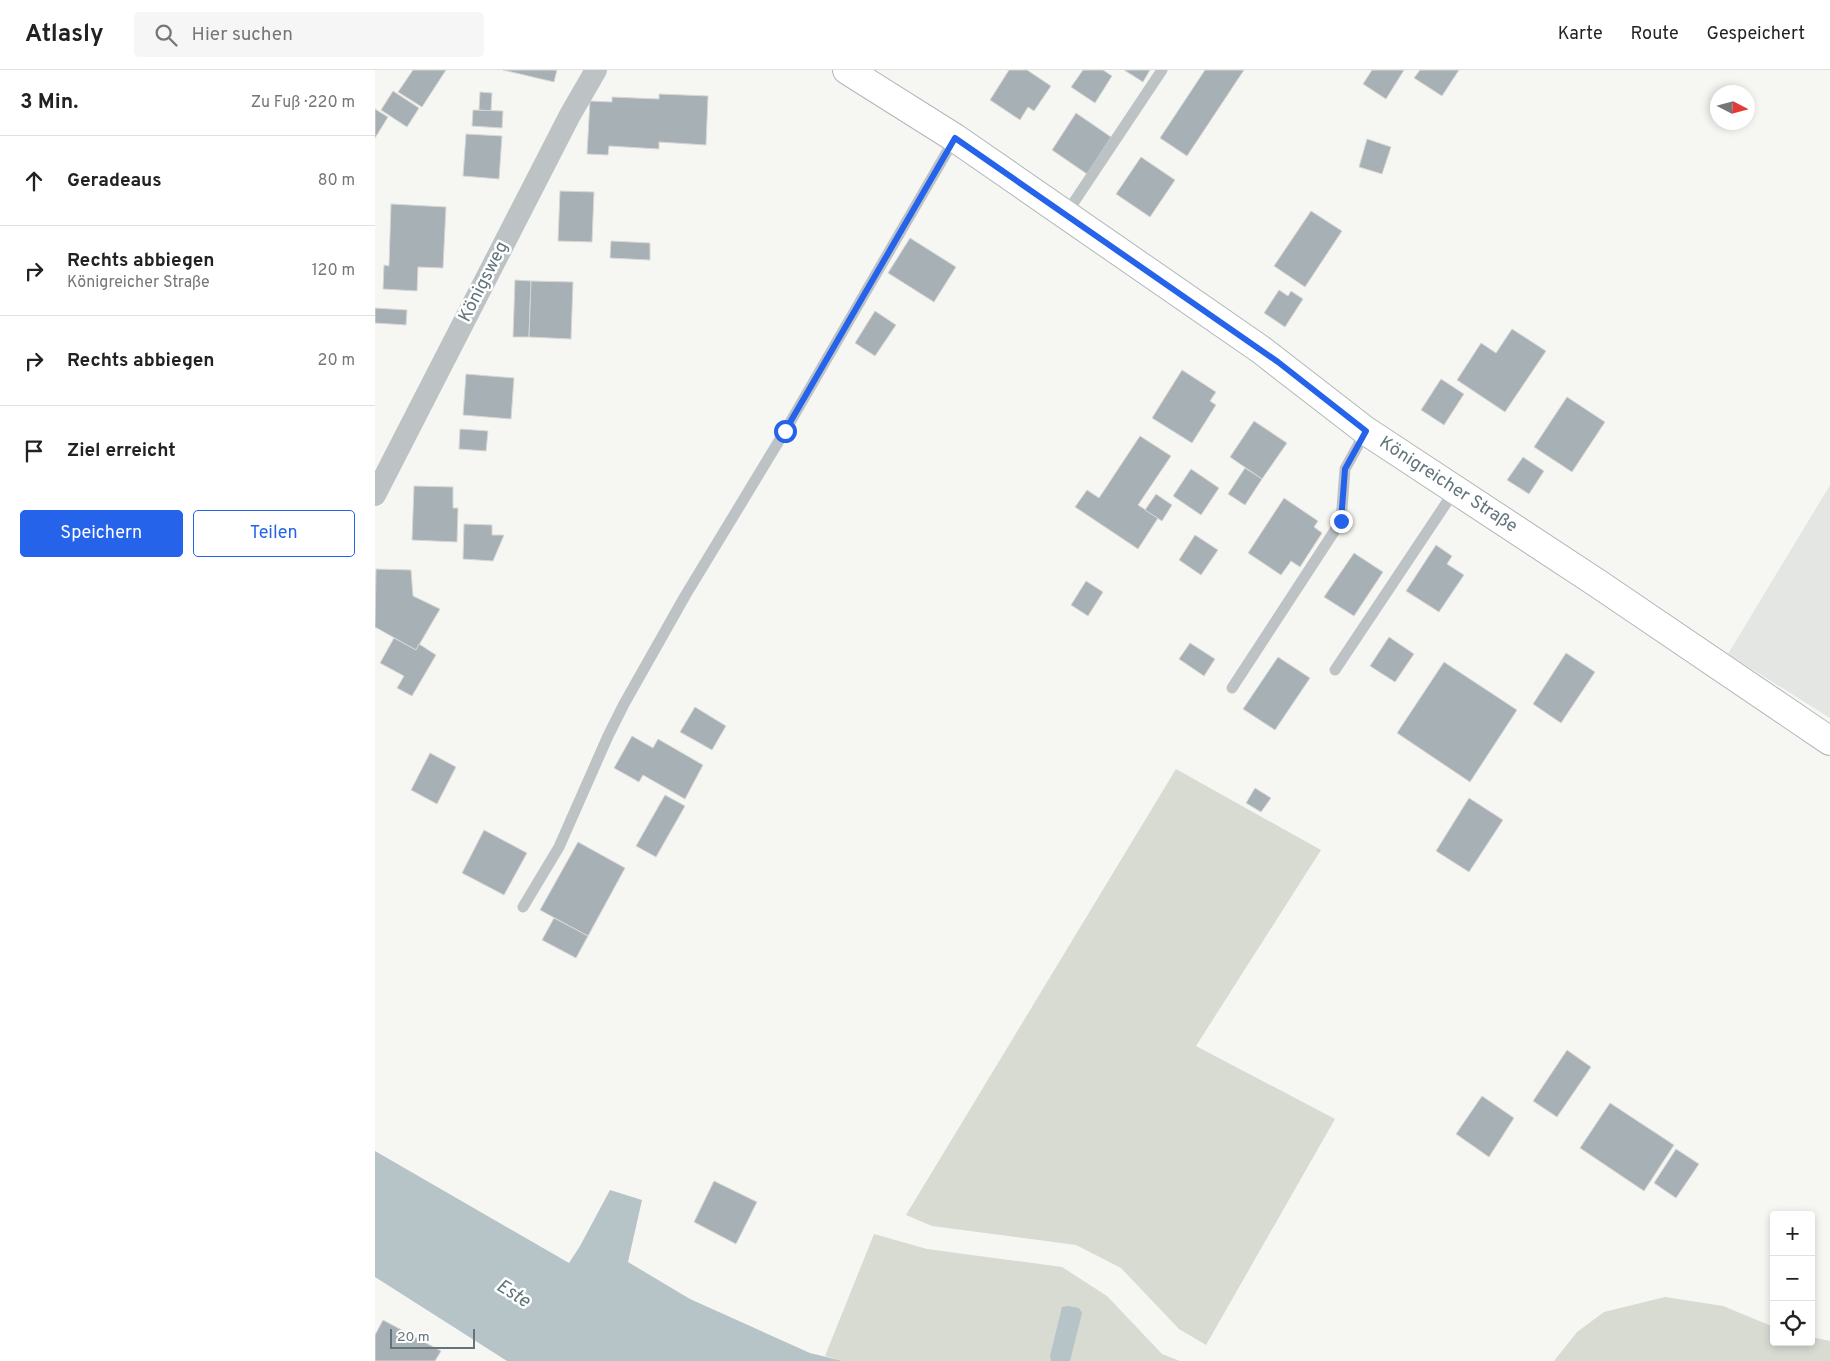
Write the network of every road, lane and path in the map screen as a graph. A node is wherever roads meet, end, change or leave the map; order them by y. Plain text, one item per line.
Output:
1 (597, 70) edge
2 (847, 70) edge
3 (1162, 70) edge
4 (955, 138) junction
5 (1066, 215) junction
6 (1366, 431) junction
7 (1455, 490) junction
8 (375, 495) edge
9 (1335, 670) dead end
10 (1232, 688) dead end
11 (1830, 741) edge
12 (523, 907) dead end

1 - 8 street, Königsweg
2 - 4 street, Königreicher Straße
3 - 5 lane
4 - 5 street, Königreicher Straße
4 - 12 lane
5 - 6 street, Königreicher Straße
6 - 7 street, Königreicher Straße
6 - 10 lane
7 - 9 lane
7 - 11 street, Königreicher Straße

